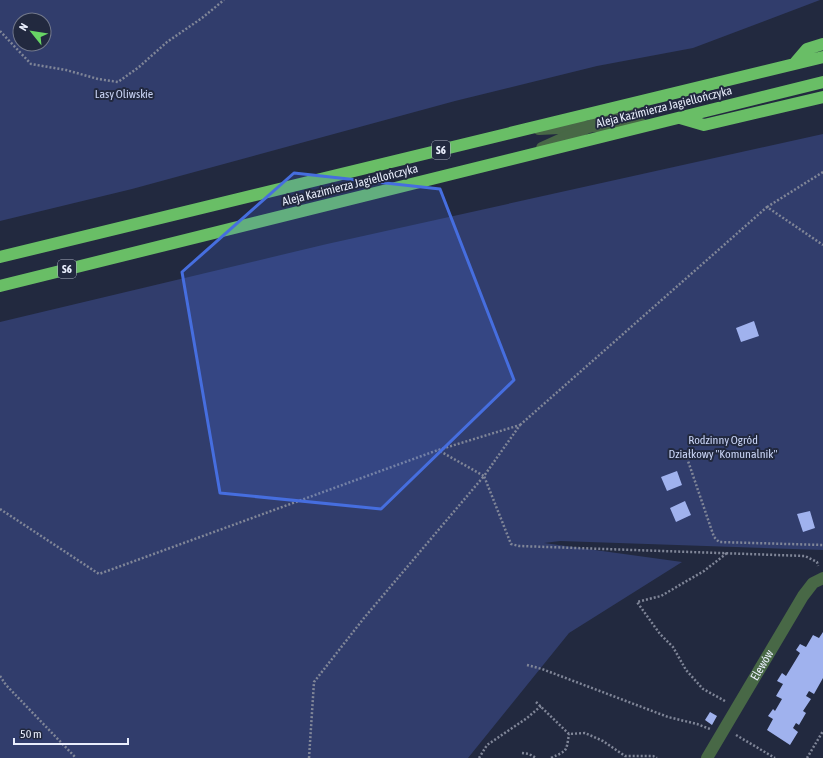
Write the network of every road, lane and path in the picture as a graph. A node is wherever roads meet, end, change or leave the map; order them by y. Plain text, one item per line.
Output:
1 (224, 0) edge
2 (0, 30) edge
3 (823, 44) edge
4 (823, 56) edge
5 (796, 63) junction
6 (823, 82) edge
7 (823, 97) edge
8 (650, 99) junction
9 (679, 118) junction
10 (656, 124) junction
11 (590, 127) junction
12 (524, 130) junction
13 (529, 154) junction
14 (823, 172) edge
15 (767, 207) junction
16 (823, 245) edge
17 (0, 257) edge
18 (0, 286) edge
19 (520, 425) junction
20 (438, 450) junction
21 (677, 451) dead end
22 (484, 476) junction
23 (0, 509) edge
24 (823, 545) edge
25 (728, 553) junction
26 (821, 573) edge
27 (527, 665) dead end
28 (0, 676) edge
29 (536, 702) dead end
30 (540, 706) junction
31 (737, 708) junction
32 (723, 731) junction
33 (823, 731) edge
34 (568, 734) junction
35 (522, 753) dead end
36 (622, 754) junction
37 (76, 758) edge
38 (309, 758) edge
39 (479, 758) edge
40 (536, 758) edge
41 (551, 758) edge
42 (621, 758) edge
43 (657, 758) edge
44 (707, 758) edge
45 (775, 758) edge
46 (807, 758) edge

1 - 2 path
3 - 5 highway
4 - 5 highway, Aleja Kazimierza Jagiellończyka / S6
5 - 8 highway, Aleja Kazimierza Jagiellończyka / S6
6 - 9 highway, Aleja Kazimierza Jagiellończyka / S6
7 - 9 highway
8 - 11 street
8 - 12 highway, Aleja Kazimierza Jagiellończyka / S6
9 - 10 highway, Aleja Kazimierza Jagiellończyka / S6
10 - 11 street
10 - 13 highway, Aleja Kazimierza Jagiellończyka / S6
11 - 12 street
11 - 13 street
12 - 17 highway, Aleja Kazimierza Jagiellończyka / S6
13 - 18 highway, Aleja Kazimierza Jagiellończyka / S6
14 - 15 path
15 - 16 path
15 - 19 path
19 - 20 path
19 - 22 path
20 - 22 path
20 - 23 path
21 - 24 path
22 - 25 path
22 - 38 path
25 - 26 path
25 - 31 path
26 - 31 street, Elewów
27 - 32 path
28 - 37 path
29 - 30 path
30 - 34 path
30 - 39 path
31 - 32 street, Elewów
32 - 44 street, Elewów
32 - 45 path
33 - 46 path
34 - 36 path
34 - 41 path
35 - 40 path
36 - 42 path
36 - 43 path

